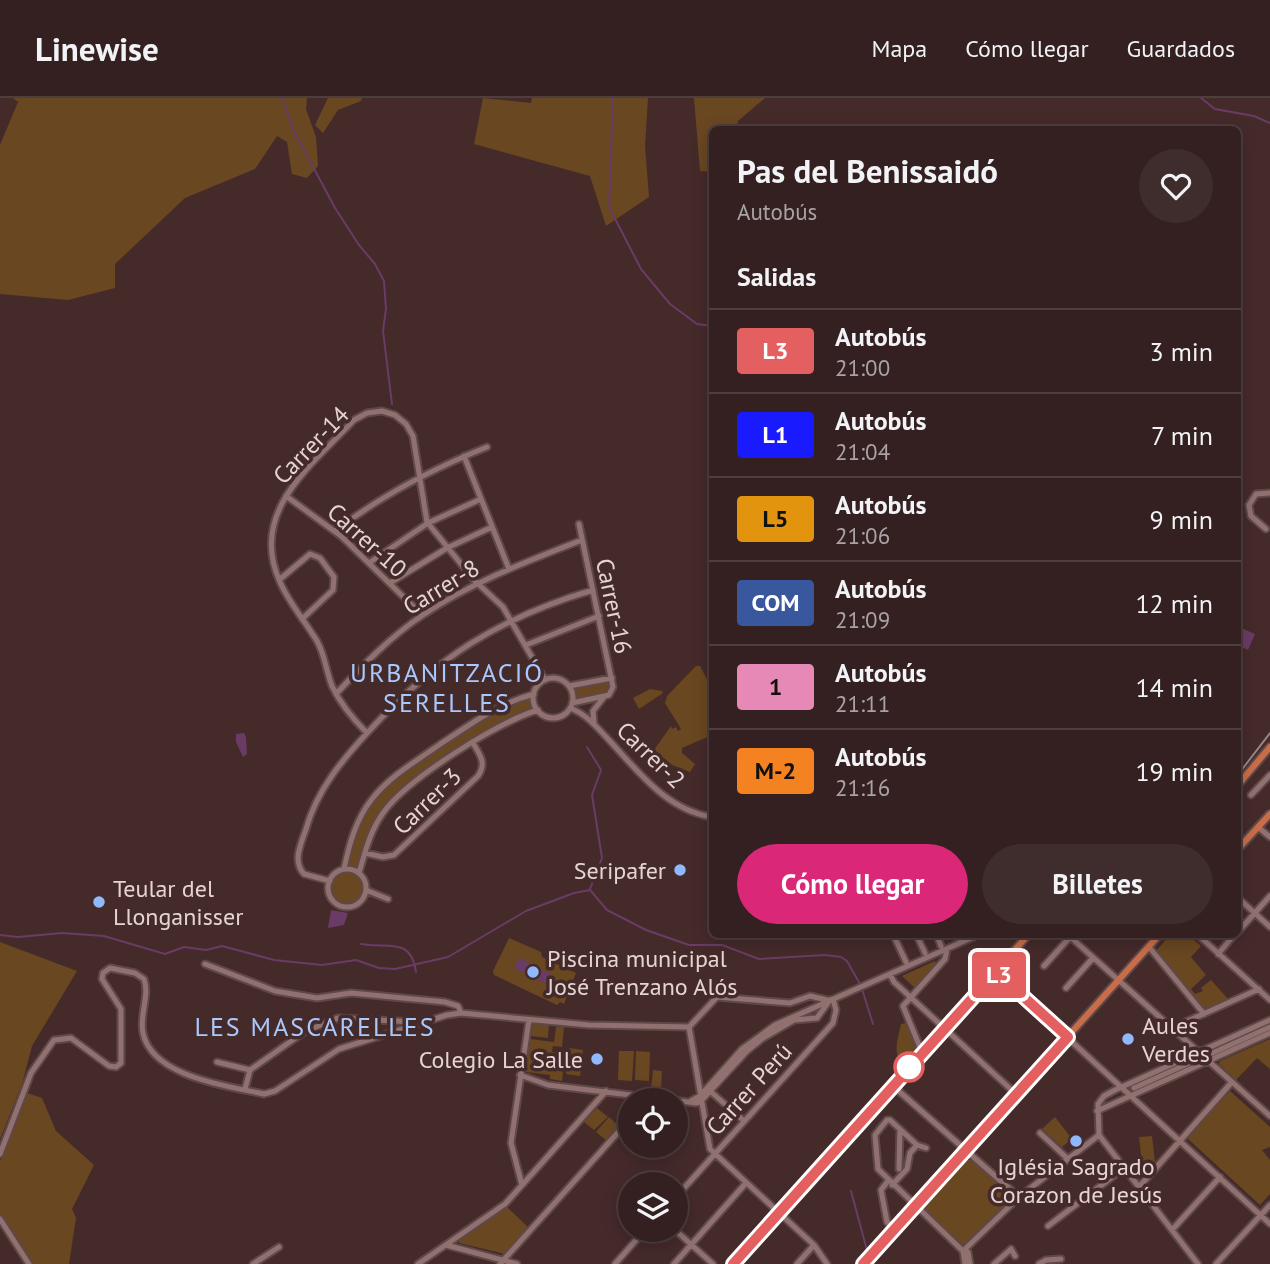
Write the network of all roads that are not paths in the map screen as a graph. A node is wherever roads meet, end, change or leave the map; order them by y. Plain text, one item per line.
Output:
1 (487, 447) dead end
2 (464, 456) junction
3 (419, 477) junction
4 (1270, 494) edge
5 (286, 496) junction
6 (481, 499) junction
7 (428, 523) junction
8 (579, 524) dead end
9 (492, 527) junction
10 (1266, 529) dead end
11 (335, 531) junction
12 (582, 540) junction
13 (447, 548) junction
14 (369, 563) junction
15 (509, 569) junction
16 (279, 580) junction
17 (390, 583) junction
18 (478, 584) junction
19 (593, 590) junction
20 (422, 615) junction
21 (599, 616) junction
22 (302, 619) junction
23 (513, 621) junction
24 (526, 645) junction
25 (612, 678) junction
26 (544, 680) junction
27 (569, 686) junction
28 (337, 694) junction
29 (534, 694) junction
30 (607, 696) junction
31 (571, 706) junction
32 (538, 710) junction
33 (594, 724) junction
34 (367, 733) junction
35 (472, 743) junction
36 (1270, 747) edge
37 (1270, 775) edge
38 (1241, 781) edge
39 (1251, 796) dead end
40 (1270, 814) edge
41 (709, 816) edge
42 (1258, 827) junction
43 (1270, 837) edge
44 (1241, 846) edge
45 (365, 853) junction
46 (344, 869) junction
47 (359, 873) junction
48 (330, 881) junction
49 (366, 890) junction
50 (1270, 896) edge
51 (388, 899) dead end
52 (1241, 901) edge
53 (1255, 913) junction
54 (1270, 927) edge
55 (1241, 928) edge
56 (895, 938) edge
57 (918, 938) edge
58 (938, 938) edge
59 (970, 938) edge
60 (1026, 938) edge
61 (1067, 938) edge
62 (1071, 938) edge
63 (1157, 938) edge
64 (1201, 938) edge
65 (1232, 938) edge
66 (1149, 947) junction
67 (944, 948) junction
68 (925, 953) dead end
69 (1218, 954) junction
70 (1093, 958) junction
71 (906, 962) dead end
72 (205, 964) dead end
73 (1044, 966) dead end
74 (996, 972) junction
75 (887, 976) junction
76 (1119, 981) junction
77 (1066, 988) dead end
78 (1258, 989) junction
79 (816, 997) junction
80 (911, 997) junction
81 (832, 999) junction
82 (1270, 1000) edge
83 (800, 1002) junction
84 (820, 1003) junction
85 (461, 1013) junction
86 (821, 1013) junction
87 (797, 1014) junction
88 (1204, 1014) junction
89 (529, 1020) junction
90 (808, 1020) junction
91 (1270, 1020) edge
92 (422, 1021) junction
93 (689, 1027) junction
94 (1270, 1027) edge
95 (944, 1028) junction
96 (1172, 1028) junction
97 (1270, 1033) edge
98 (1068, 1037) junction
99 (922, 1052) junction
100 (1198, 1055) junction
101 (1208, 1058) junction
102 (217, 1062) dead end
103 (250, 1070) junction
104 (520, 1075) junction
105 (1232, 1082) junction
106 (893, 1086) junction
107 (1122, 1087) junction
108 (1134, 1088) dead end
109 (245, 1089) junction
110 (606, 1091) junction
111 (710, 1091) junction
112 (618, 1093) edge
113 (1016, 1094) junction
114 (1132, 1096) junction
115 (700, 1099) junction
116 (688, 1101) edge
117 (1097, 1111) junction
118 (1270, 1116) edge
119 (744, 1121) junction
120 (900, 1129) junction
121 (618, 1132) edge
122 (1040, 1133) dead end
123 (1099, 1135) junction
124 (1181, 1140) junction
125 (917, 1145) junction
126 (926, 1148) dead end
127 (966, 1149) junction
128 (0, 1154) edge
129 (714, 1154) junction
130 (1068, 1159) junction
131 (1124, 1168) junction
132 (900, 1169) dead end
133 (1220, 1177) junction
134 (688, 1183) edge
135 (746, 1183) junction
136 (890, 1183) junction
137 (522, 1185) junction
138 (1139, 1187) junction
139 (1019, 1197) junction
140 (1270, 1205) edge
141 (914, 1206) junction
142 (779, 1213) junction
143 (1261, 1215) junction
144 (0, 1219) edge
145 (1270, 1224) edge
146 (1048, 1226) dead end
147 (893, 1230) junction
148 (1172, 1230) junction
149 (634, 1242) edge
150 (688, 1242) edge
151 (446, 1245) junction
152 (691, 1245) junction
153 (814, 1245) junction
154 (279, 1247) dead end
155 (963, 1251) junction
156 (1015, 1256) dead end
157 (1061, 1259) dead end
158 (501, 1262) edge
159 (29, 1264) edge
160 (253, 1264) edge
161 (418, 1264) edge
162 (517, 1264) edge
163 (615, 1264) edge
164 (674, 1264) edge
165 (713, 1264) edge
166 (733, 1264) edge
167 (797, 1264) edge
168 (827, 1264) edge
169 (863, 1264) edge
170 (965, 1264) edge
171 (970, 1264) edge
172 (995, 1264) edge
173 (1039, 1264) edge
174 (1198, 1264) edge
175 (1216, 1264) edge

1 - 2 street
2 - 3 street
2 - 6 street
3 - 5 street, Carrer-14
3 - 7 street, Carrer-14
3 - 11 street
4 - 10 street
5 - 11 street, Carrer-10
5 - 16 street, Carrer-14
6 - 7 street
6 - 9 street
7 - 13 street, Carrer-14
7 - 14 street
8 - 12 street, Carrer-16
9 - 13 street
9 - 15 street
11 - 14 street, Carrer-10
12 - 15 street, Carrer-8
12 - 19 street, Carrer-16
13 - 17 street
13 - 18 street, Carrer-14
14 - 17 street, Carrer-10
15 - 18 street, Carrer-8
16 - 22 street, Carrer-14
16 - 22 street
17 - 20 street, Carrer-10
18 - 20 street, Carrer-8
18 - 23 street, Carrer-14
19 - 21 street, Carrer-16
19 - 23 street
20 - 28 street, Carrer-8
21 - 24 street
21 - 25 street, Carrer-16
22 - 28 street, Carrer-14
23 - 24 street, Carrer-14
23 - 34 street
24 - 26 street, Carrer-14
25 - 27 street
25 - 30 street, Carrer-16
26 - 27 street
26 - 29 street
27 - 31 street
28 - 34 street, Carrer-14
29 - 32 street
29 - 46 street
30 - 31 street
30 - 33 street, Carrer-16
31 - 32 street
31 - 33 street, Carrer-2
32 - 35 street
33 - 41 street, Carrer-2
34 - 48 street
35 - 45 street
35 - 45 street, Carrer-3
36 - 38 main road
37 - 39 street
40 - 42 main road
42 - 43 street
42 - 44 main road
45 - 47 street
46 - 47 street
46 - 48 street
47 - 49 street
48 - 49 street
49 - 51 street
50 - 53 street
52 - 53 street
53 - 54 street
53 - 55 street
56 - 71 street
57 - 68 street
58 - 67 street
59 - 67 street
60 - 74 main road
61 - 73 street
62 - 70 street
63 - 66 main road
64 - 69 street
65 - 69 street
66 - 76 main road
66 - 88 street
67 - 75 street
67 - 80 street
69 - 78 street
70 - 76 street
70 - 77 street
72 - 85 street
74 - 95 main road
74 - 98 street
75 - 80 street
75 - 81 street
76 - 96 street
76 - 98 main road
78 - 82 street
78 - 88 street
79 - 81 street
79 - 83 street
79 - 84 street
80 - 95 street
80 - 99 street
81 - 84 street
81 - 86 street
81 - 119 street, Carrer Perú
83 - 87 street
83 - 93 street
84 - 86 street
84 - 87 street
85 - 89 street
85 - 92 street
86 - 90 street
87 - 90 street
87 - 115 street
88 - 96 street
89 - 93 street
89 - 104 street
90 - 111 street
91 - 100 street
92 - 103 street
92 - 109 street
93 - 115 street
94 - 101 street
95 - 99 main road
95 - 113 street
96 - 100 street
97 - 101 street
98 - 107 street
98 - 113 main road
99 - 106 main road
100 - 101 street
100 - 107 street
100 - 108 street
101 - 105 street
101 - 114 street
102 - 103 street
103 - 109 street
104 - 110 street
104 - 137 street
105 - 118 street
105 - 124 street
106 - 127 street
106 - 142 main road
107 - 114 street
107 - 117 street
109 - 128 street
110 - 112 street
110 - 137 street
111 - 115 street
111 - 119 street
113 - 127 main road
114 - 117 street
114 - 124 street
115 - 116 street
115 - 129 street
117 - 123 street
119 - 129 street, Carrer Perú
120 - 125 street
120 - 132 street
120 - 136 street
121 - 158 street
122 - 130 street
123 - 130 street
123 - 131 street
124 - 133 street
124 - 138 street
125 - 126 street
125 - 136 street
127 - 139 street
127 - 141 main road
129 - 134 street, Carrer Perú
129 - 135 street
130 - 139 street
131 - 138 street
131 - 146 street
133 - 143 street
133 - 148 street
135 - 142 street
135 - 152 street
136 - 141 street
136 - 147 street
137 - 151 street
138 - 148 street
139 - 155 street
140 - 143 street
141 - 147 main road
141 - 155 street
142 - 153 street
142 - 166 main road
143 - 145 street
143 - 175 street
144 - 159 street
147 - 169 main road
148 - 174 street
149 - 163 street
150 - 152 street
151 - 158 street
151 - 161 street
152 - 164 street
152 - 165 street
153 - 167 street
153 - 168 street
154 - 160 street
155 - 170 street
155 - 171 street
156 - 172 street
157 - 173 street
158 - 162 street

